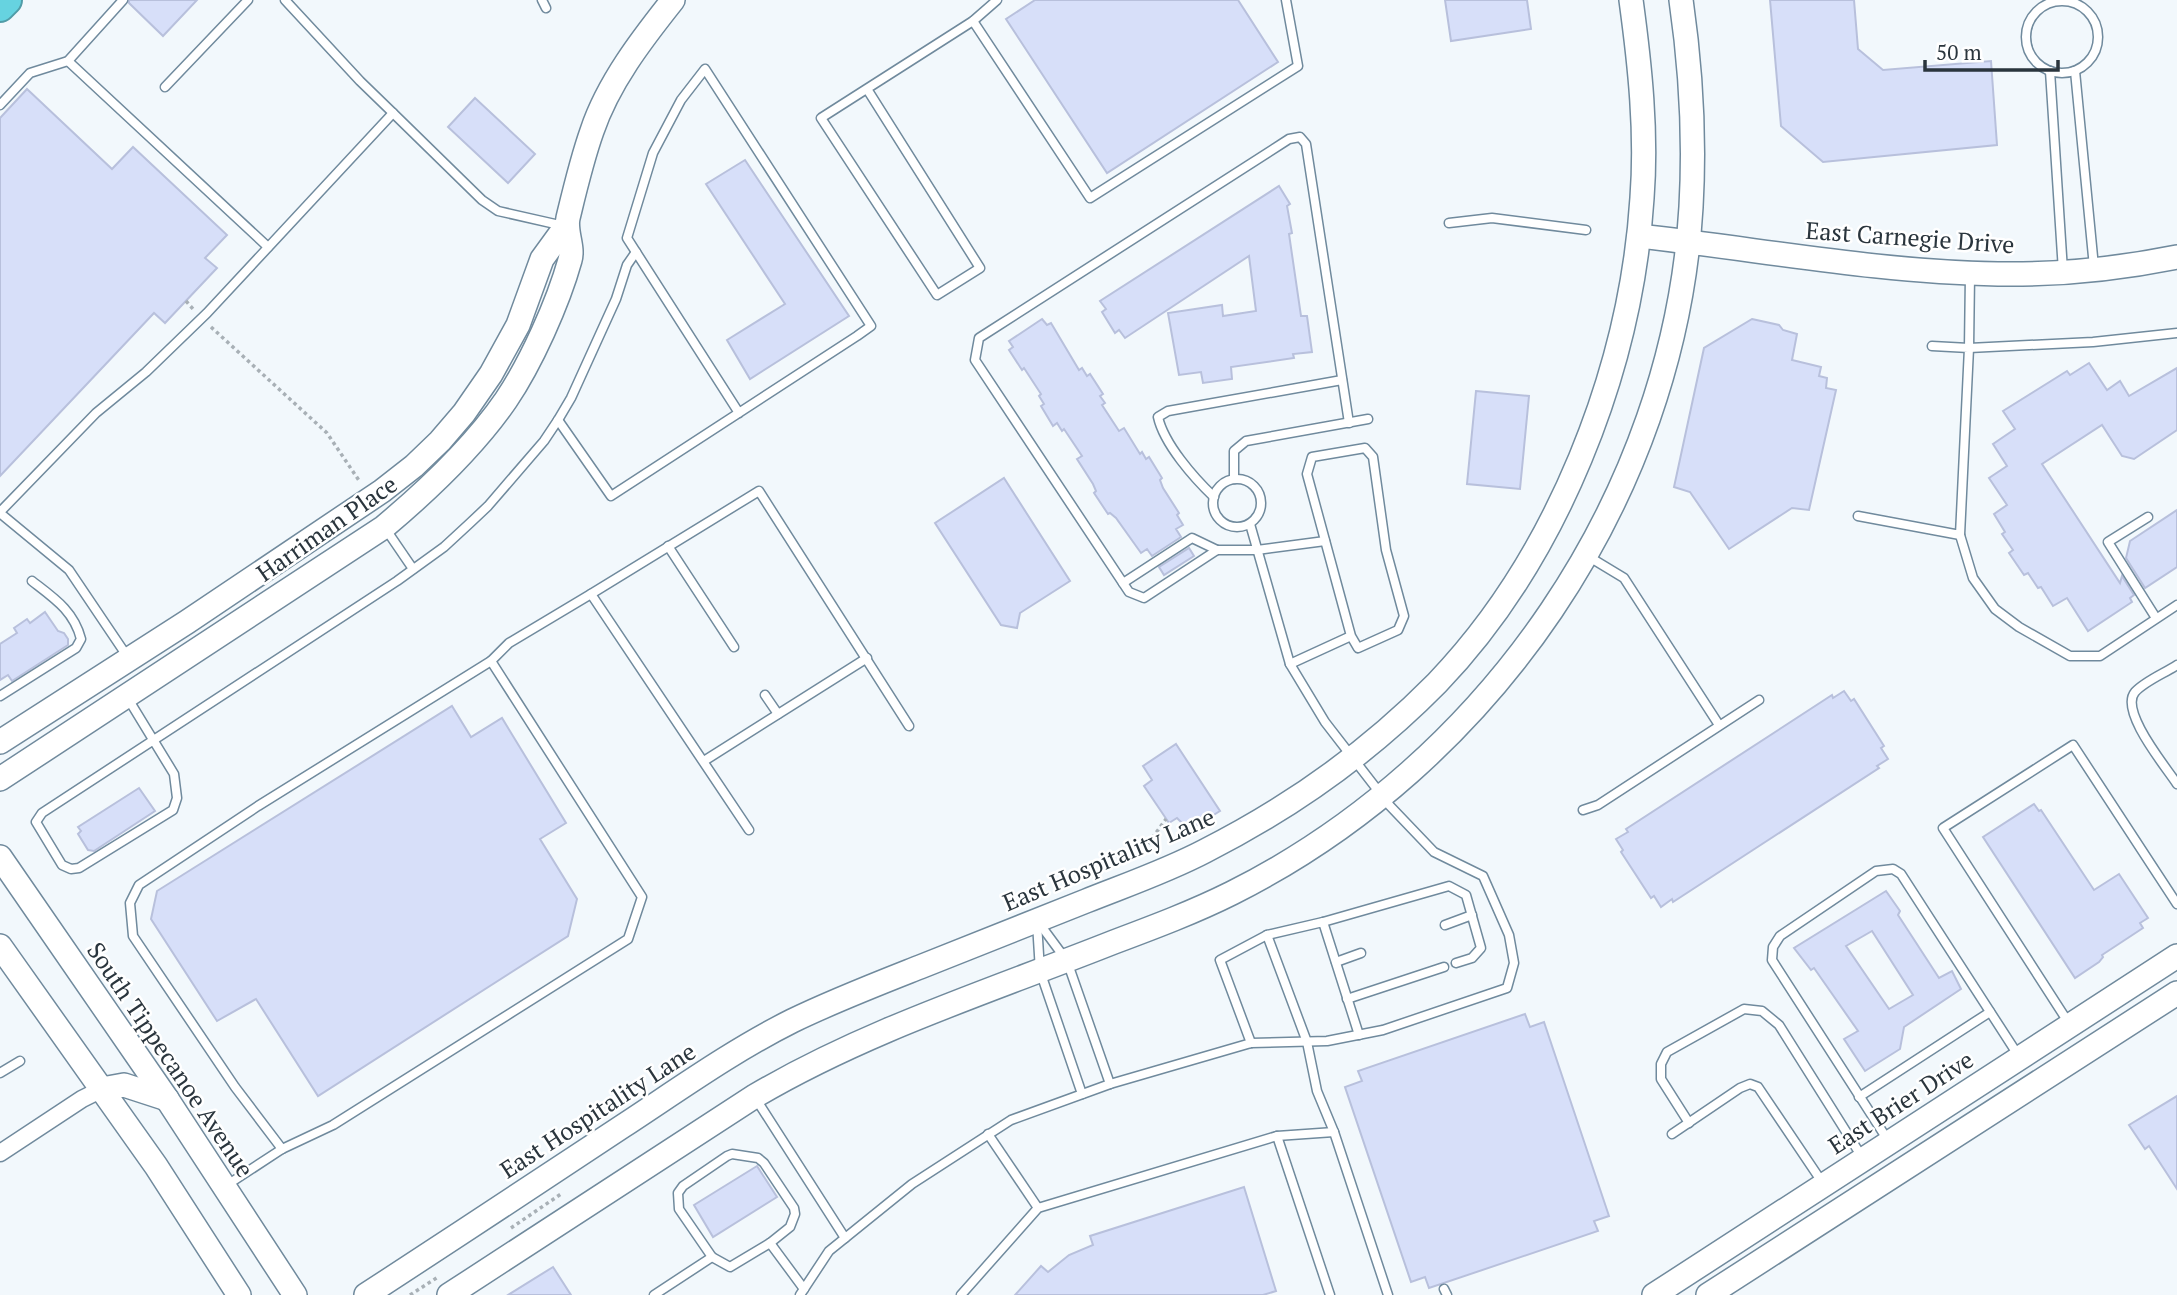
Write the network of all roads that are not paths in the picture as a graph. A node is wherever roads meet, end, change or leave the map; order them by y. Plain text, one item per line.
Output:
1 (6, 0) edge
2 (123, 0) edge
3 (248, 0) edge
4 (285, 0) edge
5 (673, 0) edge
6 (997, 0) edge
7 (1286, 0) edge
8 (1631, 0) edge
9 (1681, 0) edge
10 (2059, 1) edge
11 (0, 7) edge
12 (973, 21) junction
13 (68, 61) junction
14 (2050, 71) junction
15 (2075, 71) junction
16 (165, 87) dead end
17 (867, 89) junction
18 (0, 105) edge
19 (393, 113) junction
20 (1449, 223) dead end
21 (566, 226) junction
22 (1586, 230) dead end
23 (1639, 236) junction
24 (1688, 242) junction
25 (268, 247) junction
26 (636, 252) junction
27 (2177, 257) edge
28 (2094, 270) junction
29 (1970, 272) junction
30 (2063, 272) junction
31 (2177, 333) edge
32 (1931, 346) dead end
33 (1969, 348) junction
34 (1342, 380) junction
35 (739, 413) junction
36 (1368, 419) dead end
37 (558, 420) junction
38 (1349, 423) junction
39 (1234, 479) junction
40 (1214, 497) junction
41 (0, 512) edge
42 (1858, 516) dead end
43 (2148, 517) dead end
44 (1250, 524) junction
45 (384, 527) junction
46 (1960, 535) junction
47 (1325, 541) junction
48 (668, 546) junction
49 (1217, 550) junction
50 (1256, 550) junction
51 (1586, 555) junction
52 (413, 569) junction
53 (32, 581) dead end
54 (1123, 583) junction
55 (591, 594) junction
56 (2177, 605) edge
57 (2156, 618) junction
58 (1351, 636) junction
59 (734, 647) dead end
60 (867, 658) junction
61 (129, 659) junction
62 (491, 661) junction
63 (1290, 664) junction
64 (2177, 665) edge
65 (765, 695) dead end
66 (0, 696) edge
67 (127, 697) junction
68 (1759, 700) dead end
69 (778, 714) junction
70 (1719, 725) junction
71 (909, 726) dead end
72 (153, 741) junction
73 (0, 742) edge
74 (1353, 758) junction
75 (704, 761) junction
76 (0, 779) edge
77 (2177, 784) edge
78 (1382, 797) junction
79 (1583, 810) dead end
80 (749, 830) dead end
81 (0, 857) edge
82 (2177, 904) edge
83 (1472, 915) junction
84 (1037, 920) junction
85 (1323, 922) junction
86 (1445, 925) dead end
87 (1267, 935) junction
88 (0, 946) edge
89 (1361, 953) dead end
90 (2177, 956) edge
91 (1067, 961) junction
92 (1336, 962) junction
93 (1456, 963) dead end
94 (1444, 967) dead end
95 (1040, 971) junction
96 (2177, 993) edge
97 (1347, 999) junction
98 (1990, 1012) junction
99 (2070, 1025) junction
100 (1359, 1035) junction
101 (1307, 1042) junction
102 (1251, 1043) junction
103 (2019, 1057) junction
104 (20, 1061) dead end
105 (0, 1073) edge
106 (1110, 1084) junction
107 (102, 1089) junction
108 (1857, 1093) junction
109 (1082, 1094) junction
110 (755, 1096) junction
111 (167, 1099) junction
112 (1689, 1122) junction
113 (1334, 1132) junction
114 (988, 1134) junction
115 (1672, 1134) dead end
116 (1277, 1136) junction
117 (1889, 1143) junction
118 (282, 1149) junction
119 (0, 1153) edge
120 (1864, 1159) junction
121 (1824, 1185) junction
122 (224, 1187) junction
123 (1038, 1208) junction
124 (845, 1238) junction
125 (770, 1243) junction
126 (712, 1257) junction
127 (802, 1292) edge
128 (239, 1295) edge
129 (295, 1295) edge
130 (366, 1295) edge
131 (449, 1295) edge
132 (654, 1295) edge
133 (961, 1295) edge
134 (1330, 1295) edge
135 (1388, 1295) edge
136 (1654, 1295) edge
137 (1709, 1295) edge

1 - 11 highway
2 - 13 lane
3 - 16 lane
4 - 19 lane
5 - 21 main road, Harriman Place
6 - 12 lane
7 - 12 lane
8 - 23 main road, East Hospitality Lane
9 - 24 main road
10 - 14 lane
10 - 15 lane
12 - 17 lane
13 - 18 lane
13 - 25 lane
14 - 15 lane
14 - 30 lane
15 - 28 lane
17 - 17 lane
19 - 21 lane
19 - 25 lane
20 - 22 lane
21 - 45 main road, Harriman Place
21 - 61 main road, Harriman Place
23 - 24 main road, East Carnegie Drive
23 - 74 main road, East Hospitality Lane
24 - 29 main road, East Carnegie Drive
24 - 51 main road
25 - 41 lane
26 - 35 lane
26 - 35 lane
26 - 37 lane
27 - 28 main road, East Carnegie Drive
28 - 30 main road, East Carnegie Drive
29 - 30 main road, East Carnegie Drive
29 - 33 lane
31 - 33 lane
32 - 33 lane
33 - 46 lane
34 - 38 lane
34 - 40 lane
34 - 54 lane
35 - 37 lane
36 - 38 lane
37 - 52 lane
38 - 39 lane
39 - 40 lane
39 - 44 lane
40 - 44 lane
41 - 61 lane
42 - 46 lane
43 - 57 lane
44 - 50 lane
45 - 52 lane
45 - 67 main road, Harriman Place
46 - 57 lane
47 - 50 lane
47 - 58 lane
47 - 58 lane
48 - 55 lane
48 - 59 lane
48 - 60 lane
49 - 50 lane
49 - 54 lane
49 - 54 lane
50 - 63 lane
51 - 70 lane
51 - 78 main road
52 - 72 lane
53 - 66 lane
55 - 62 lane
55 - 75 lane
56 - 57 lane
58 - 63 lane
60 - 69 lane
60 - 71 lane
61 - 73 main road, Harriman Place
62 - 118 lane
62 - 118 lane
63 - 74 lane
64 - 77 lane
65 - 69 lane
67 - 72 lane
67 - 76 main road, Harriman Place
68 - 70 lane
69 - 75 lane
70 - 79 lane
72 - 72 lane
74 - 78 lane
74 - 84 main road, East Hospitality Lane
75 - 80 lane
78 - 91 main road
78 - 100 lane
81 - 111 main road, South Tippecanoe Avenue
82 - 99 lane
83 - 85 lane
83 - 86 lane
83 - 93 lane
84 - 91 lane
84 - 95 lane
84 - 130 main road, East Hospitality Lane
85 - 87 lane
85 - 92 lane
87 - 101 lane
87 - 102 lane
88 - 107 main road
89 - 92 lane
90 - 99 main road, East Brier Drive
91 - 95 main road
91 - 106 lane
92 - 97 lane
94 - 97 lane
95 - 109 lane
95 - 110 main road
96 - 137 main road
97 - 100 lane
98 - 103 lane
98 - 108 lane
98 - 108 lane
99 - 103 main road, East Brier Drive
100 - 101 lane
101 - 102 lane
101 - 113 lane
102 - 106 lane
103 - 117 main road, East Brier Drive
104 - 105 lane
106 - 109 lane
107 - 111 main road
107 - 119 street
107 - 128 main road
108 - 117 lane
109 - 114 lane
110 - 124 lane
110 - 131 main road
111 - 122 main road, South Tippecanoe Avenue
112 - 115 lane
112 - 120 lane
112 - 121 lane
113 - 116 lane
113 - 135 lane
114 - 123 lane
114 - 124 lane
116 - 123 lane
116 - 134 lane
117 - 120 main road, East Brier Drive
118 - 122 lane
120 - 121 main road, East Brier Drive
121 - 136 main road, East Brier Drive
122 - 129 main road, South Tippecanoe Avenue
123 - 133 lane
124 - 127 lane
125 - 126 lane
125 - 126 lane
125 - 127 lane
126 - 132 lane

